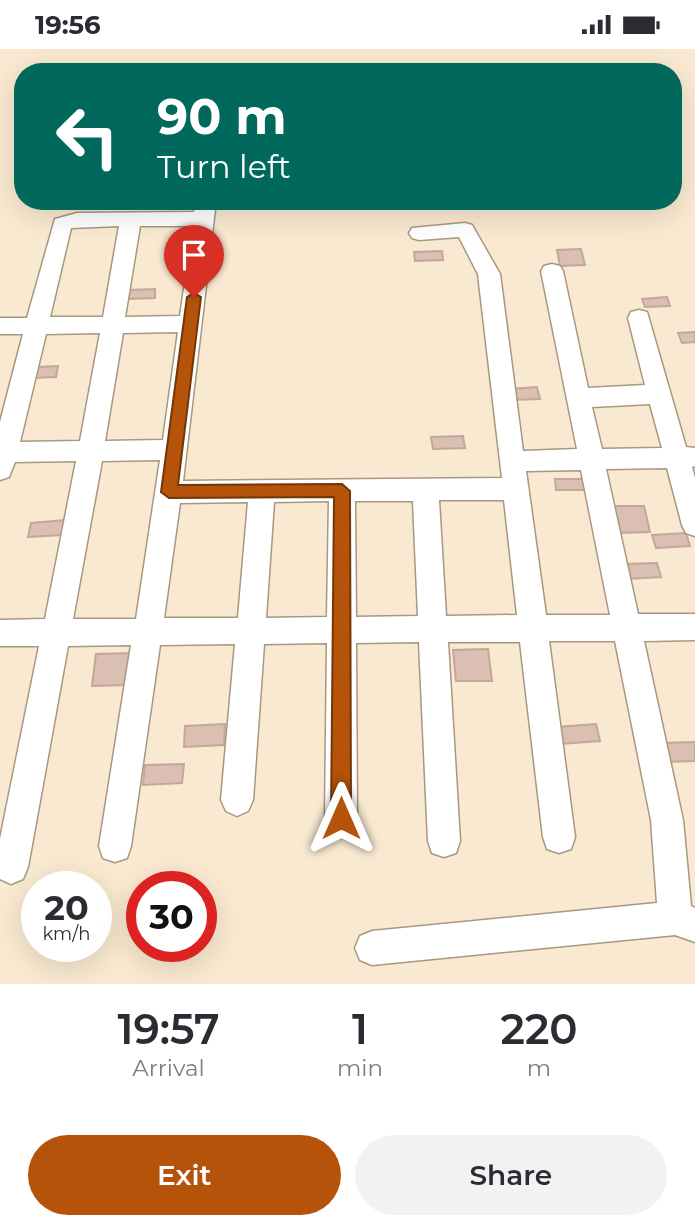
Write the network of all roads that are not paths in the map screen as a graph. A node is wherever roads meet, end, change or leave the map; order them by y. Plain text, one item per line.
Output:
1 (205, 210) edge
2 (131, 219) junction
3 (419, 233) dead end
4 (552, 271) dead end
5 (639, 318) dead end
6 (191, 324) junction
7 (112, 325) junction
8 (0, 326) edge
9 (37, 327) junction
10 (659, 394) junction
11 (578, 398) junction
12 (175, 450) junction
13 (91, 452) junction
14 (686, 457) edge
15 (1, 458) edge
16 (590, 458) junction
17 (512, 461) junction
18 (516, 489) junction
19 (425, 490) junction
20 (262, 491) junction
21 (342, 491) junction
22 (169, 492) junction
23 (695, 525) edge
24 (695, 627) edge
25 (533, 628) junction
26 (626, 628) junction
27 (433, 629) junction
28 (342, 630) junction
29 (251, 631) junction
30 (148, 632) junction
31 (0, 633) edge
32 (57, 633) junction
33 (237, 800) dead end
34 (341, 818) dead end
35 (559, 837) dead end
36 (444, 841) dead end
37 (116, 846) dead end
38 (11, 867) dead end
39 (685, 921) edge
40 (372, 948) dead end

1 - 2 street
1 - 6 street
2 - 7 street
2 - 9 street
3 - 17 street
4 - 11 street
5 - 10 street
6 - 7 street
6 - 12 street
7 - 9 street
7 - 13 street
8 - 9 street
9 - 15 street
10 - 11 street
10 - 14 street
11 - 16 street
12 - 13 street
12 - 22 street
13 - 15 street
13 - 32 street
14 - 16 street
14 - 23 street
16 - 17 street
16 - 26 street
17 - 18 street
18 - 19 street
18 - 25 street
19 - 21 street
19 - 27 street
20 - 21 street
20 - 22 street
20 - 29 street
21 - 28 street
22 - 30 street
24 - 26 street
25 - 26 street
25 - 27 street
25 - 35 street
26 - 39 street
27 - 28 street
27 - 36 street
28 - 29 street
28 - 34 street
29 - 30 street
29 - 33 street
30 - 32 street
30 - 37 street
31 - 32 street
32 - 38 street
39 - 40 street

